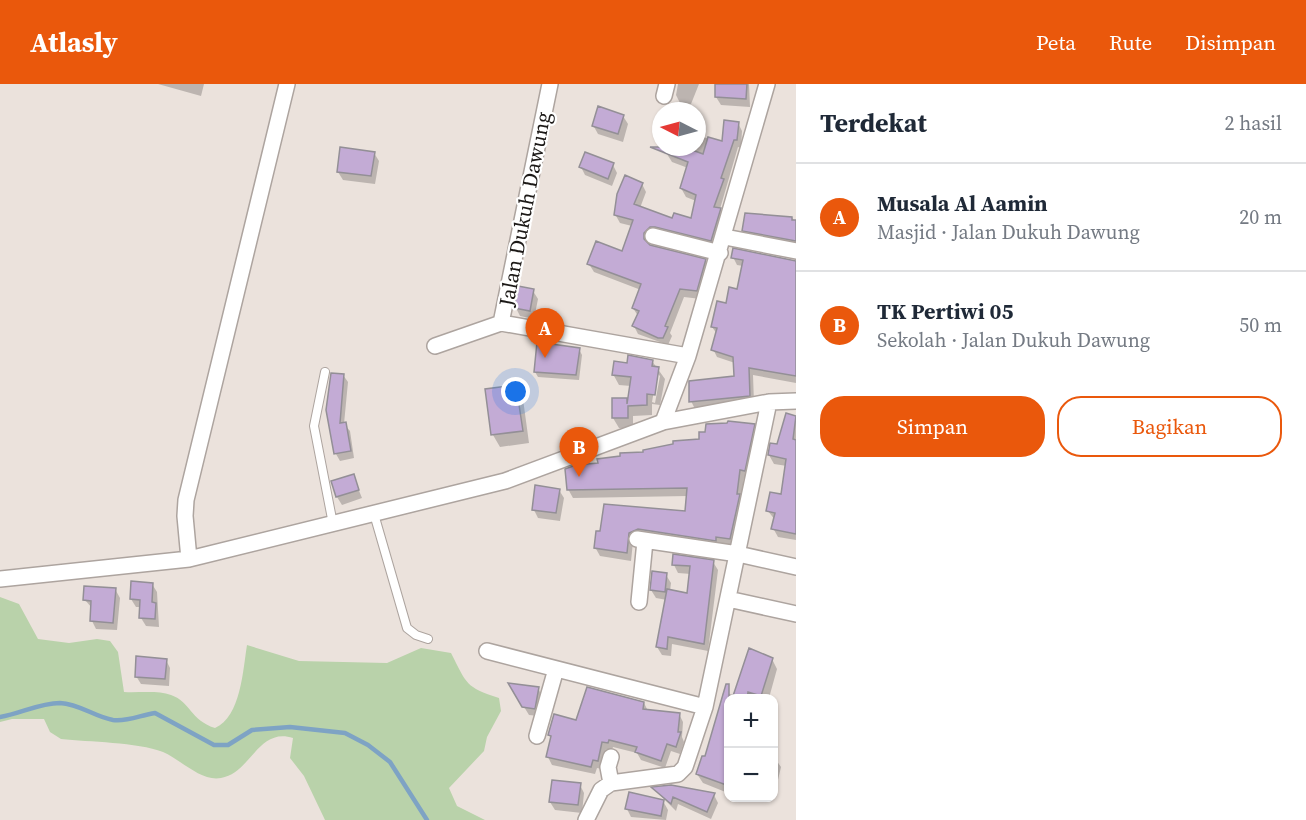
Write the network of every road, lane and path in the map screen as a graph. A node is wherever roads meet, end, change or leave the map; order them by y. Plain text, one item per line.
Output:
1 (287, 84) edge
2 (550, 84) edge
3 (767, 84) edge
4 (653, 236) dead end
5 (725, 237) junction
6 (796, 251) edge
7 (720, 253) junction
8 (501, 323) junction
9 (435, 346) dead end
10 (688, 356) junction
11 (325, 372) dead end
12 (796, 401) edge
13 (769, 402) junction
14 (663, 422) junction
15 (374, 514) junction
16 (333, 524) junction
17 (738, 554) junction
18 (189, 559) junction
19 (796, 567) edge
20 (0, 579) edge
21 (728, 599) junction
22 (639, 602) dead end
23 (796, 614) edge
24 (428, 639) dead end
25 (487, 651) dead end
26 (556, 669) junction
27 (705, 707) junction
28 (537, 736) dead end
29 (611, 757) dead end
30 (611, 783) junction
31 (586, 820) edge

1 - 18 street
2 - 8 street, Jalan Dukuh Dawung
3 - 5 street
4 - 7 street
5 - 6 street
5 - 7 street
7 - 10 street
8 - 9 street
8 - 10 street, Jalan Dukuh Dawung
10 - 14 street
11 - 16 lane
12 - 13 street
13 - 14 street
13 - 17 street
14 - 15 street
15 - 16 street
15 - 24 lane
16 - 18 street
17 - 19 street
17 - 21 street
17 - 22 street
18 - 20 street
21 - 23 street
21 - 27 street
25 - 26 street
26 - 27 street
26 - 28 street
27 - 30 street
29 - 30 street
30 - 31 street

